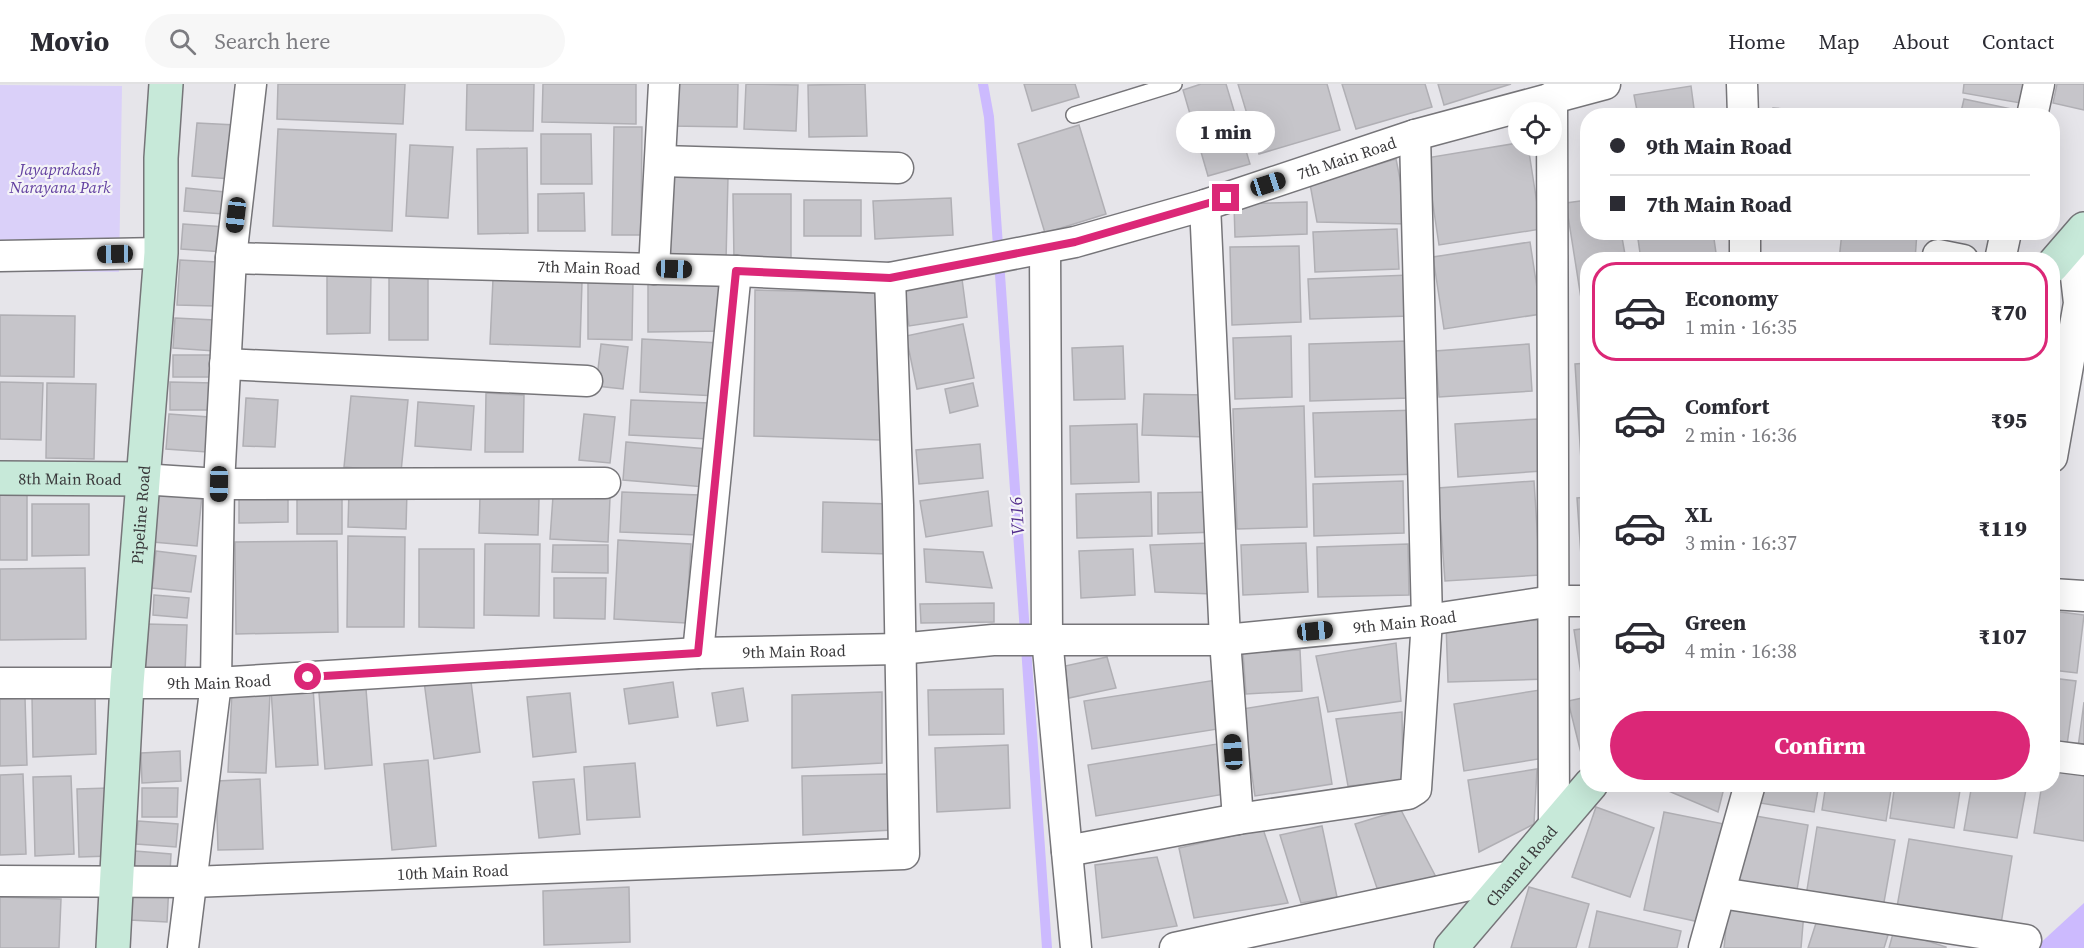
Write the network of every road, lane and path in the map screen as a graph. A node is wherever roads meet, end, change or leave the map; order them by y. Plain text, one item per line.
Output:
1 (166, 84) edge
2 (251, 84) edge
3 (664, 84) edge
4 (1174, 84) edge
5 (1605, 84) edge
6 (1742, 84) edge
7 (2039, 84) edge
8 (1552, 97) junction
9 (1743, 108) edge
10 (2034, 108) edge
11 (1074, 115) dead end
12 (1415, 135) junction
13 (661, 160) junction
14 (898, 168) dead end
15 (1205, 205) junction
16 (2069, 246) edge
17 (1039, 249) junction
18 (161, 253) junction
19 (0, 256) edge
20 (231, 258) junction
21 (654, 269) junction
22 (736, 271) junction
23 (890, 278) junction
24 (225, 364) junction
25 (587, 381) dead end
26 (2060, 411) edge
27 (0, 478) edge
28 (141, 479) junction
29 (605, 483) dead end
30 (219, 484) junction
31 (2060, 594) edge
32 (2084, 596) edge
33 (1552, 601) junction
34 (1580, 601) edge
35 (1427, 620) junction
36 (1045, 638) junction
37 (1225, 640) junction
38 (899, 649) junction
39 (698, 653) junction
40 (0, 683) edge
41 (216, 683) junction
42 (127, 684) junction
43 (2060, 757) edge
44 (2084, 760) edge
45 (1584, 792) edge
46 (1748, 792) edge
47 (1238, 819) junction
48 (1554, 827) junction
49 (1067, 850) junction
50 (1511, 876) junction
51 (0, 880) edge
52 (117, 881) junction
53 (192, 882) junction
54 (1721, 893) junction
55 (2026, 940) dead end
56 (113, 948) edge
57 (183, 948) edge
58 (1076, 948) edge
59 (1175, 948) edge
60 (1451, 948) edge
61 (1704, 948) edge

1 - 18 main road, Pipeline Road
2 - 20 street
3 - 13 street
4 - 11 lane
5 - 8 street, 7th Main Road
6 - 9 street
7 - 10 street
8 - 12 street, 7th Main Road
8 - 33 street
12 - 15 street, 7th Main Road
12 - 35 street
13 - 14 street
13 - 21 street
15 - 17 street, 7th Main Road
15 - 37 street
16 - 26 street
17 - 23 street, 7th Main Road
17 - 36 street
18 - 19 street
18 - 28 main road, Pipeline Road
20 - 21 street, 7th Main Road
20 - 24 street
21 - 22 street, 7th Main Road
22 - 23 street, 7th Main Road
22 - 39 street
23 - 38 street
24 - 25 street
24 - 30 street
27 - 28 main road, 8th Main Road
28 - 30 street
28 - 42 main road, Pipeline Road
29 - 30 street
30 - 41 street
31 - 32 street
33 - 34 street, 9th Main Road
33 - 35 street, 9th Main Road
33 - 48 street
35 - 37 street, 9th Main Road
35 - 47 street
36 - 37 street, 9th Main Road
36 - 38 street, 9th Main Road
36 - 49 street
37 - 47 street
38 - 39 street, 9th Main Road
38 - 53 street, 10th Main Road
39 - 41 street, 9th Main Road
40 - 42 street, 9th Main Road
41 - 42 street, 9th Main Road
41 - 53 street
42 - 52 main road, Pipeline Road
43 - 44 street
45 - 48 main road, Channel Road
46 - 54 street
47 - 49 street
48 - 50 main road, Channel Road
49 - 58 street
50 - 59 street
50 - 60 main road, Channel Road
51 - 52 street, 10th Main Road
52 - 53 street, 10th Main Road
52 - 56 main road, Pipeline Road
53 - 57 street
54 - 55 street
54 - 61 street

